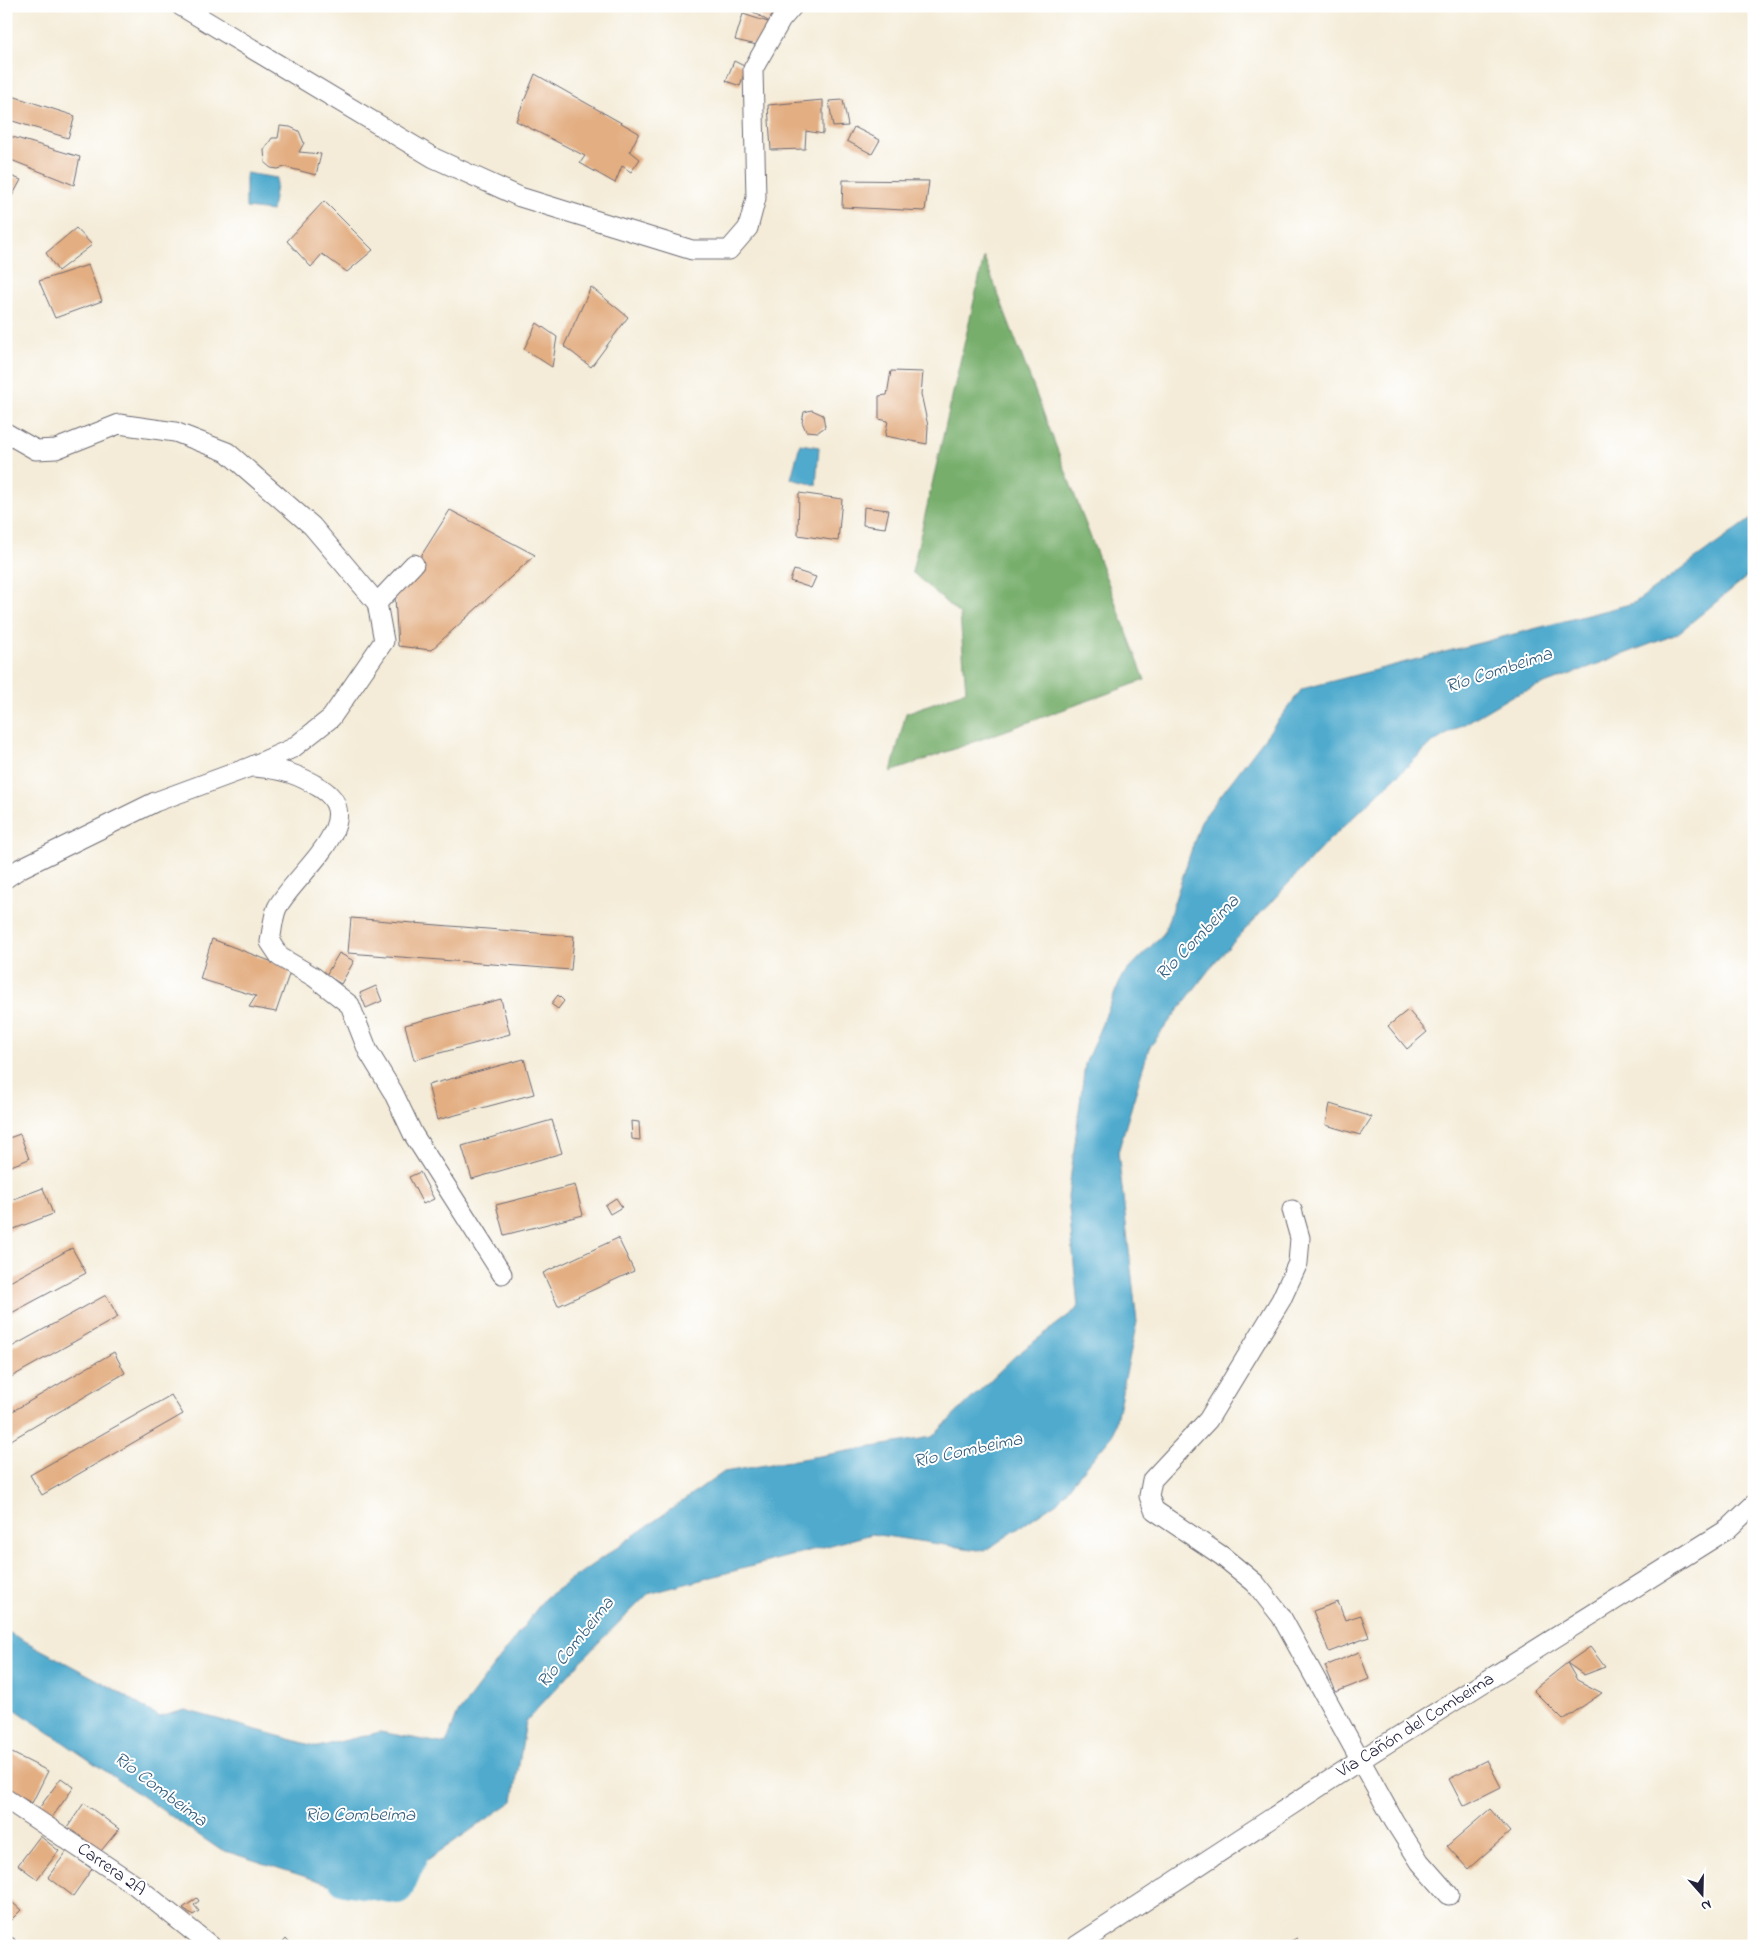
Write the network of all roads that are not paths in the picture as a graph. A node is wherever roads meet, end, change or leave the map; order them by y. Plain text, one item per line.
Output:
1 (180, 6) edge
2 (793, 6) edge
3 (6, 433) edge
4 (414, 564) dead end
5 (377, 603) junction
6 (250, 767) junction
7 (6, 878) edge
8 (1292, 1210) dead end
9 (502, 1274) dead end
10 (1754, 1504) edge
11 (1362, 1759) junction
12 (6, 1799) edge
13 (1449, 1895) dead end
14 (211, 1946) edge
15 (1076, 1946) edge

1 - 2 street
3 - 5 street
4 - 5 street
5 - 6 street
6 - 7 street
6 - 9 street
8 - 11 street
10 - 11 street, Vía Cañón del Combeima
11 - 13 street
11 - 15 street, Vía Cañón del Combeima
12 - 14 street, Carrera 2A

